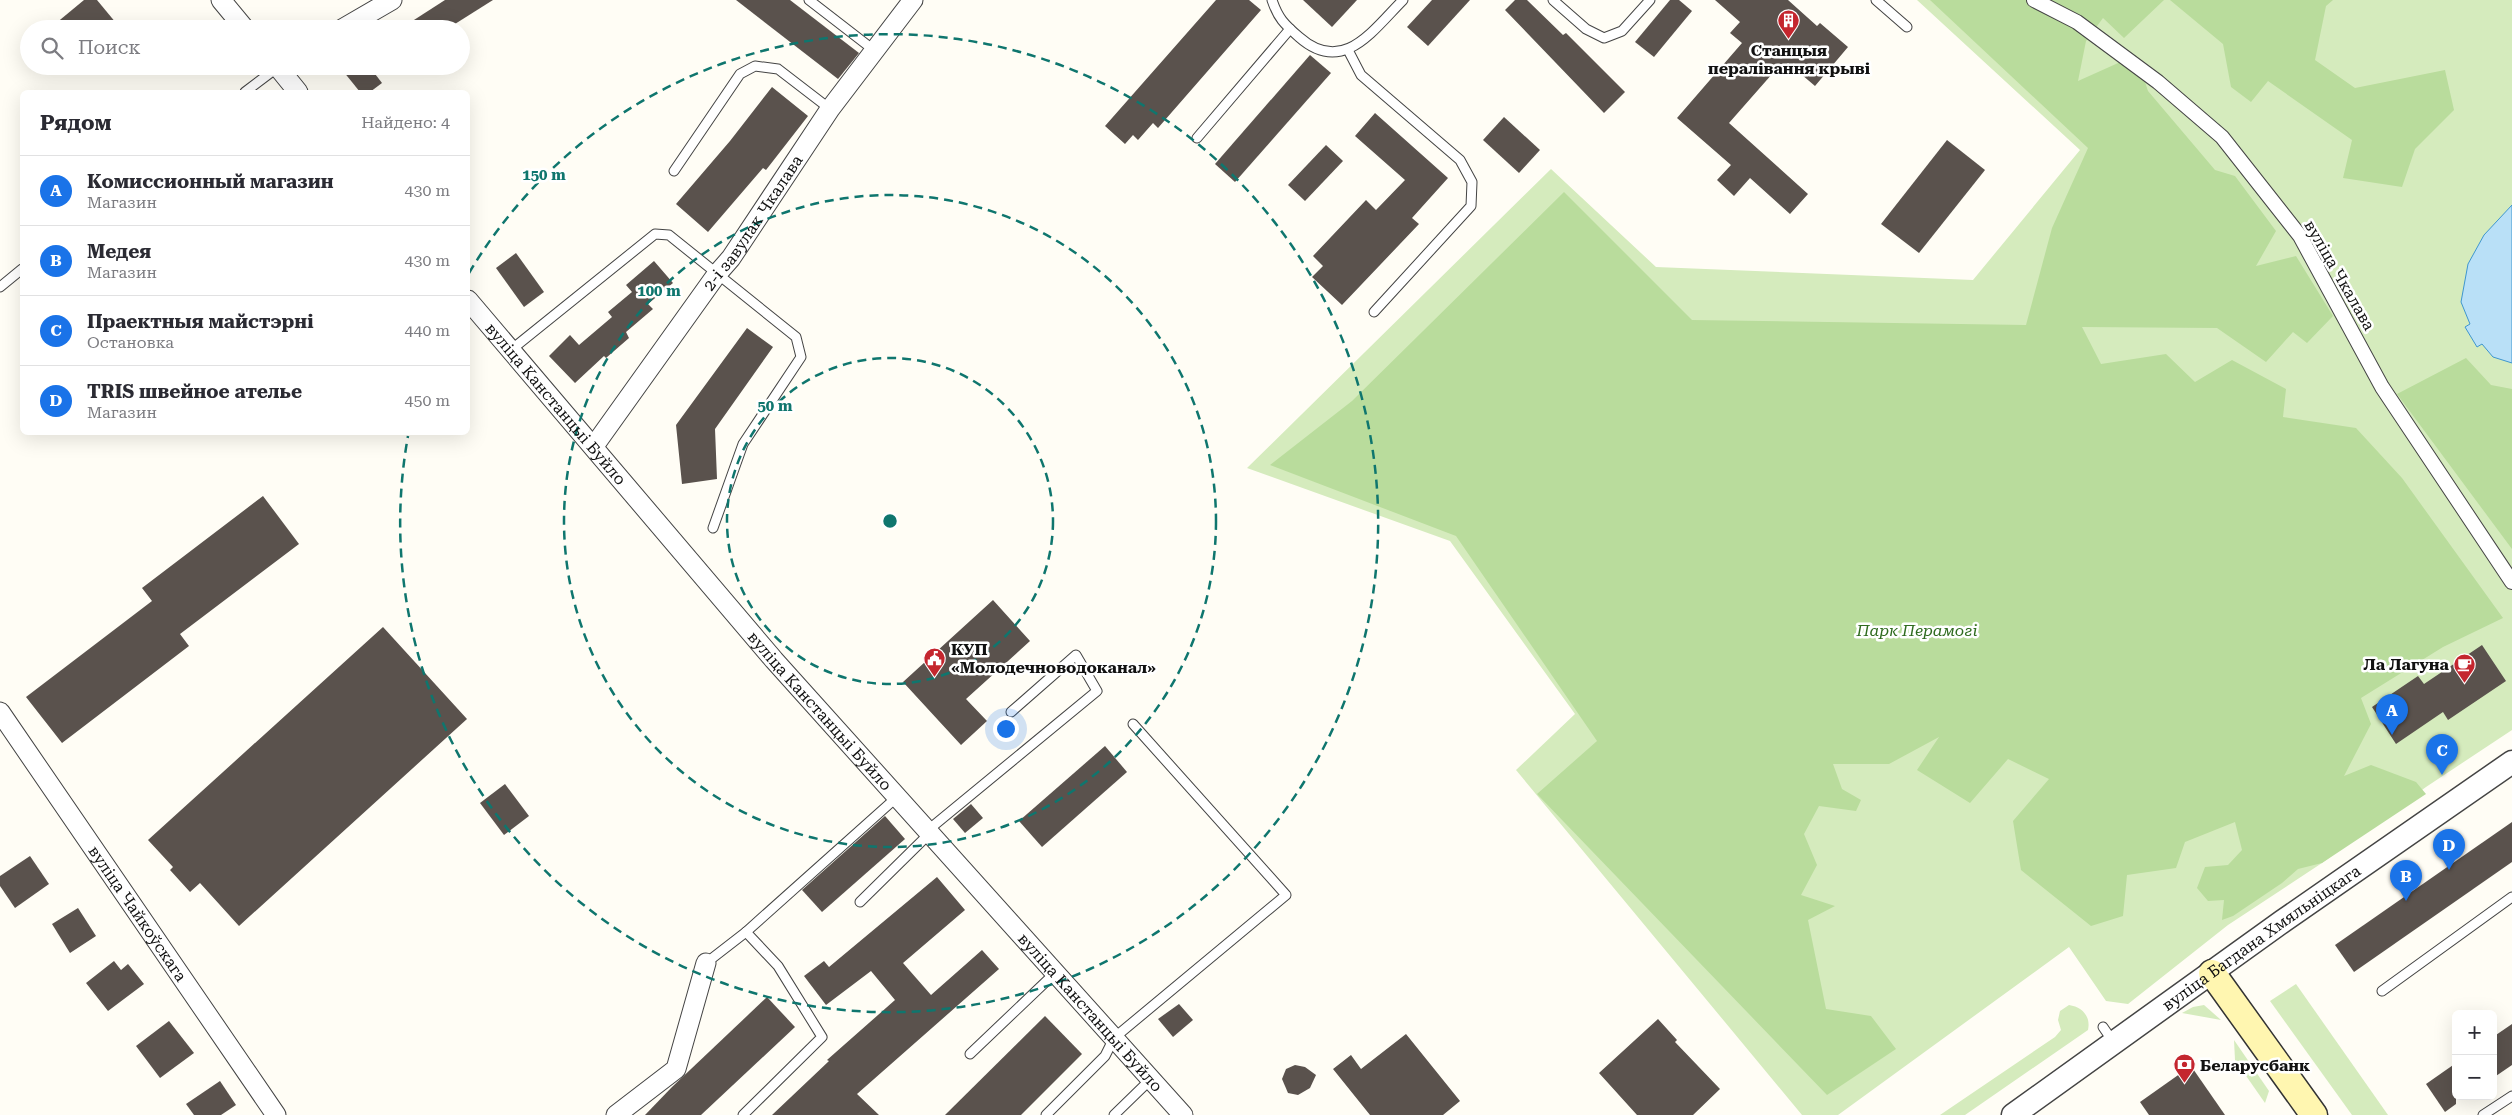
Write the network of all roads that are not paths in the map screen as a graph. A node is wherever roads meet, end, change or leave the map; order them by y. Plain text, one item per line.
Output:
1 (221, 0) edge
2 (392, 0) edge
3 (809, 0) edge
4 (913, 0) edge
5 (1272, 0) edge
6 (1403, 0) edge
7 (1553, 0) edge
8 (1650, 0) edge
9 (1876, 0) edge
10 (2034, 0) edge
11 (238, 20) edge
12 (358, 20) edge
13 (1907, 27) dead end
14 (1290, 29) junction
15 (1348, 50) junction
16 (875, 51) junction
17 (268, 75) edge
18 (284, 75) edge
19 (249, 90) edge
20 (296, 90) edge
21 (830, 109) junction
22 (1197, 138) dead end
23 (674, 171) dead end
24 (20, 271) edge
25 (717, 274) junction
26 (0, 287) edge
27 (470, 302) edge
28 (1374, 312) dead end
29 (511, 350) junction
30 (594, 446) junction
31 (713, 528) dead end
32 (2512, 582) edge
33 (0, 712) edge
34 (1011, 712) dead end
35 (1133, 724) dead end
36 (2512, 762) edge
37 (897, 797) junction
38 (928, 833) junction
39 (2512, 897) edge
40 (860, 902) dead end
41 (746, 932) junction
42 (706, 963) joint
43 (1055, 973) junction
44 (2212, 973) junction
45 (2382, 991) dead end
46 (1114, 1038) junction
47 (970, 1054) dead end
48 (1151, 1080) junction
49 (2512, 1096) edge
50 (276, 1115) edge
51 (616, 1115) edge
52 (743, 1115) edge
53 (1046, 1115) edge
54 (1114, 1115) edge
55 (1183, 1115) edge
56 (2013, 1115) edge
57 (2314, 1115) edge
58 (2483, 1115) edge

1 - 11 street
2 - 12 street
3 - 16 lane
4 - 16 street, 2-і завулак Чкалава
5 - 14 lane
6 - 15 lane
7 - 8 lane
9 - 13 lane
10 - 32 street, вуліца Чкалава
14 - 15 lane
14 - 22 lane
15 - 28 lane
16 - 21 street, 2-і завулак Чкалава
17 - 19 lane
18 - 20 street
21 - 23 lane
21 - 25 street, 2-і завулак Чкалава
24 - 26 lane
25 - 29 lane
25 - 30 street, 2-і завулак Чкалава
25 - 31 lane
27 - 29 street, вуліца Канстанцыі Буйло
29 - 30 street, вуліца Канстанцыі Буйло
30 - 37 street, вуліца Канстанцыі Буйло
33 - 50 street, вуліца Чайкоўскага
34 - 38 lane
35 - 46 lane
36 - 44 street, вуліца Багдана Хмяльніцкага
37 - 38 street, вуліца Канстанцыі Буйло
37 - 41 lane
38 - 40 lane
38 - 43 street, вуліца Канстанцыі Буйло
39 - 45 lane
41 - 42 lane
41 - 52 lane
42 - 51 street
43 - 46 street, вуліца Канстанцыі Буйло
43 - 47 lane
44 - 56 street, вуліца Багдана Хмяльніцкага
44 - 57 main road
46 - 48 street, вуліца Канстанцыі Буйло
46 - 53 lane
48 - 54 lane
48 - 55 street, вуліца Канстанцыі Буйло
49 - 58 lane

